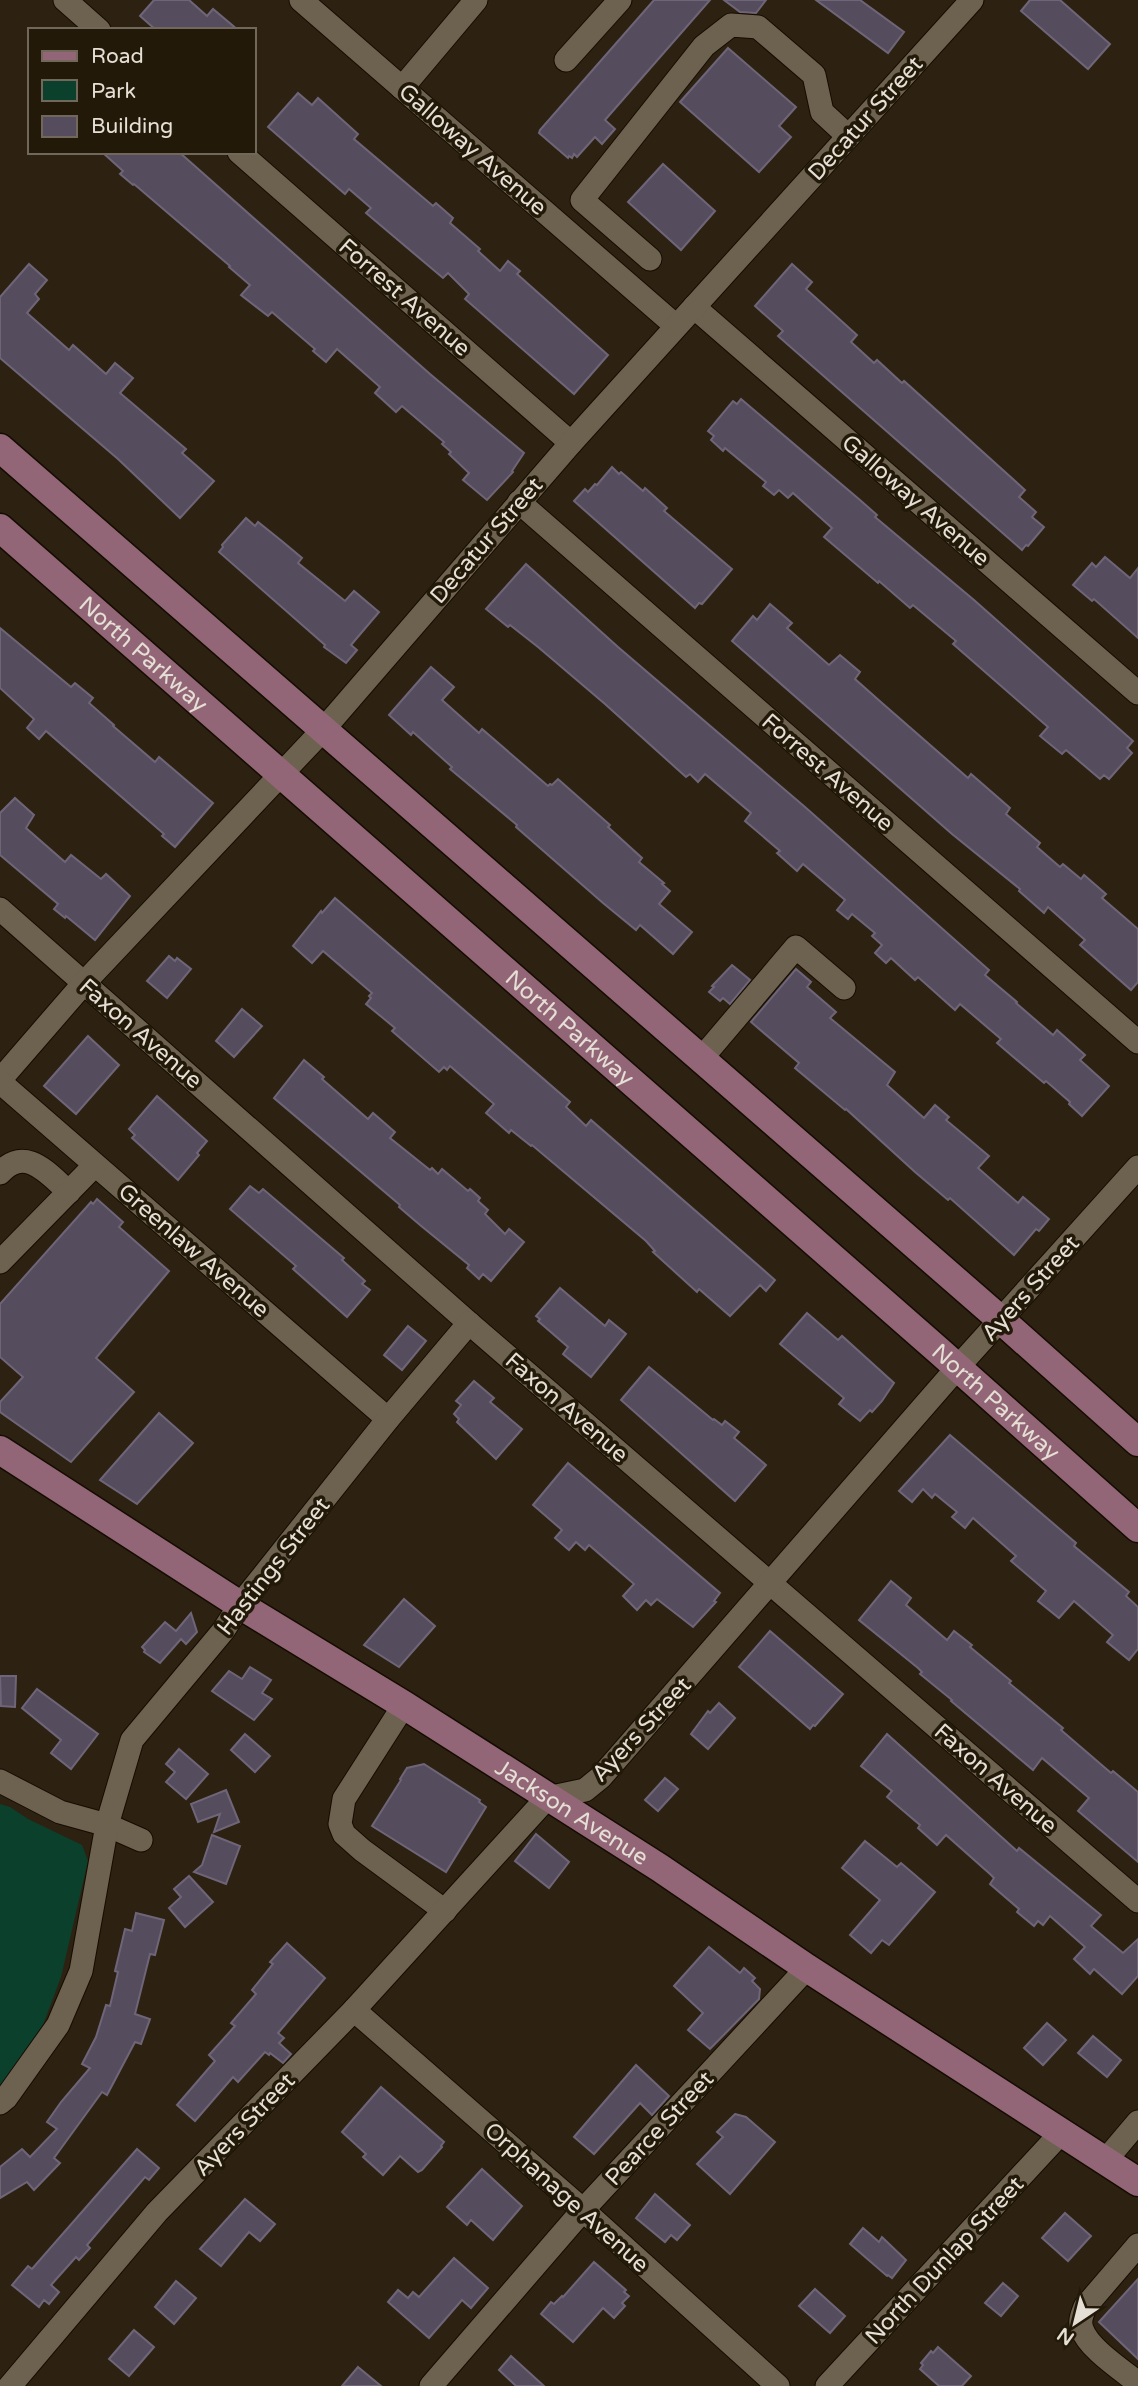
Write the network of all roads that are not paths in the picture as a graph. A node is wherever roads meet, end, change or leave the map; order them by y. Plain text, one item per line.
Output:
1 (65, 0) edge
2 (301, 0) edge
3 (476, 0) edge
4 (620, 0) edge
5 (972, 0) edge
6 (97, 28) edge
7 (566, 60) dead end
8 (402, 88) junction
9 (848, 135) junction
10 (241, 154) edge
11 (650, 259) dead end
12 (694, 307) junction
13 (676, 326) junction
14 (571, 443) junction
15 (0, 448) edge
16 (519, 502) junction
17 (0, 528) edge
18 (1138, 694) edge
19 (323, 730) junction
20 (280, 774) junction
21 (0, 909) edge
22 (84, 983) junction
23 (844, 988) dead end
24 (1138, 1042) edge
25 (701, 1059) junction
26 (0, 1081) edge
27 (96, 1165) junction
28 (1138, 1167) edge
29 (0, 1174) edge
30 (69, 1192) junction
31 (0, 1262) edge
32 (1001, 1320) junction
33 (469, 1323) junction
34 (958, 1367) junction
35 (388, 1419) junction
36 (1138, 1442) edge
37 (0, 1450) edge
38 (1138, 1528) edge
39 (771, 1583) junction
40 (240, 1605) junction
41 (404, 1704) junction
42 (0, 1781) edge
43 (547, 1798) junction
44 (107, 1825) junction
45 (141, 1840) dead end
46 (1138, 1901) edge
47 (444, 1911) junction
48 (807, 1968) junction
49 (354, 2010) junction
50 (0, 2103) edge
51 (1138, 2122) edge
52 (1061, 2133) junction
53 (1105, 2161) junction
54 (1138, 2182) edge
55 (583, 2210) junction
56 (1138, 2245) edge
57 (1138, 2383) edge
58 (10, 2386) edge
59 (430, 2386) edge
60 (778, 2386) edge
61 (827, 2386) edge

1 - 6 street
2 - 8 street, Galloway Avenue
3 - 8 street
4 - 7 street
5 - 9 street, Decatur Street
8 - 13 street, Galloway Avenue
9 - 11 street
9 - 12 street, Decatur Street
10 - 14 street, Forrest Avenue
12 - 13 street, Decatur Street
12 - 18 street, Galloway Avenue
13 - 14 street, Decatur Street
14 - 16 street, Decatur Street
15 - 19 main road
16 - 19 street, Decatur Street
16 - 24 street, Forrest Avenue
17 - 20 main road, North Parkway
19 - 20 street, Decatur Street
19 - 25 main road
20 - 22 street, Decatur Street
20 - 34 main road, North Parkway
21 - 22 street, Faxon Avenue
22 - 26 street, Decatur Street
22 - 33 street, Faxon Avenue
23 - 25 street
25 - 32 main road
26 - 27 street, Greenlaw Avenue
27 - 30 street
27 - 35 street, Greenlaw Avenue
28 - 32 street, Ayers Street
29 - 30 street
30 - 31 street
32 - 34 street, Ayers Street
32 - 36 main road
33 - 35 street, Hastings Street
33 - 39 street, Faxon Avenue
34 - 38 main road, North Parkway
34 - 39 street, Ayers Street
35 - 40 street, Hastings Street
37 - 40 main road, Jackson Avenue
39 - 43 street, Ayers Street
39 - 46 street, Faxon Avenue
40 - 41 main road, Jackson Avenue
40 - 44 street, Hastings Street
41 - 43 main road, Jackson Avenue
41 - 47 street
42 - 44 street
43 - 47 street, Ayers Street
43 - 48 main road, Jackson Avenue
44 - 45 street
44 - 50 street, Hastings Street
47 - 49 street, Ayers Street
48 - 52 main road, Jackson Avenue
48 - 55 street, Pearce Street
49 - 55 street, Orphanage Avenue
49 - 58 street, Ayers Street
51 - 53 street
52 - 53 main road, Jackson Avenue
52 - 61 street, North Dunlap Street
53 - 54 main road, Jackson Avenue
55 - 59 street, Pearce Street
55 - 60 street, Orphanage Avenue
56 - 57 street

